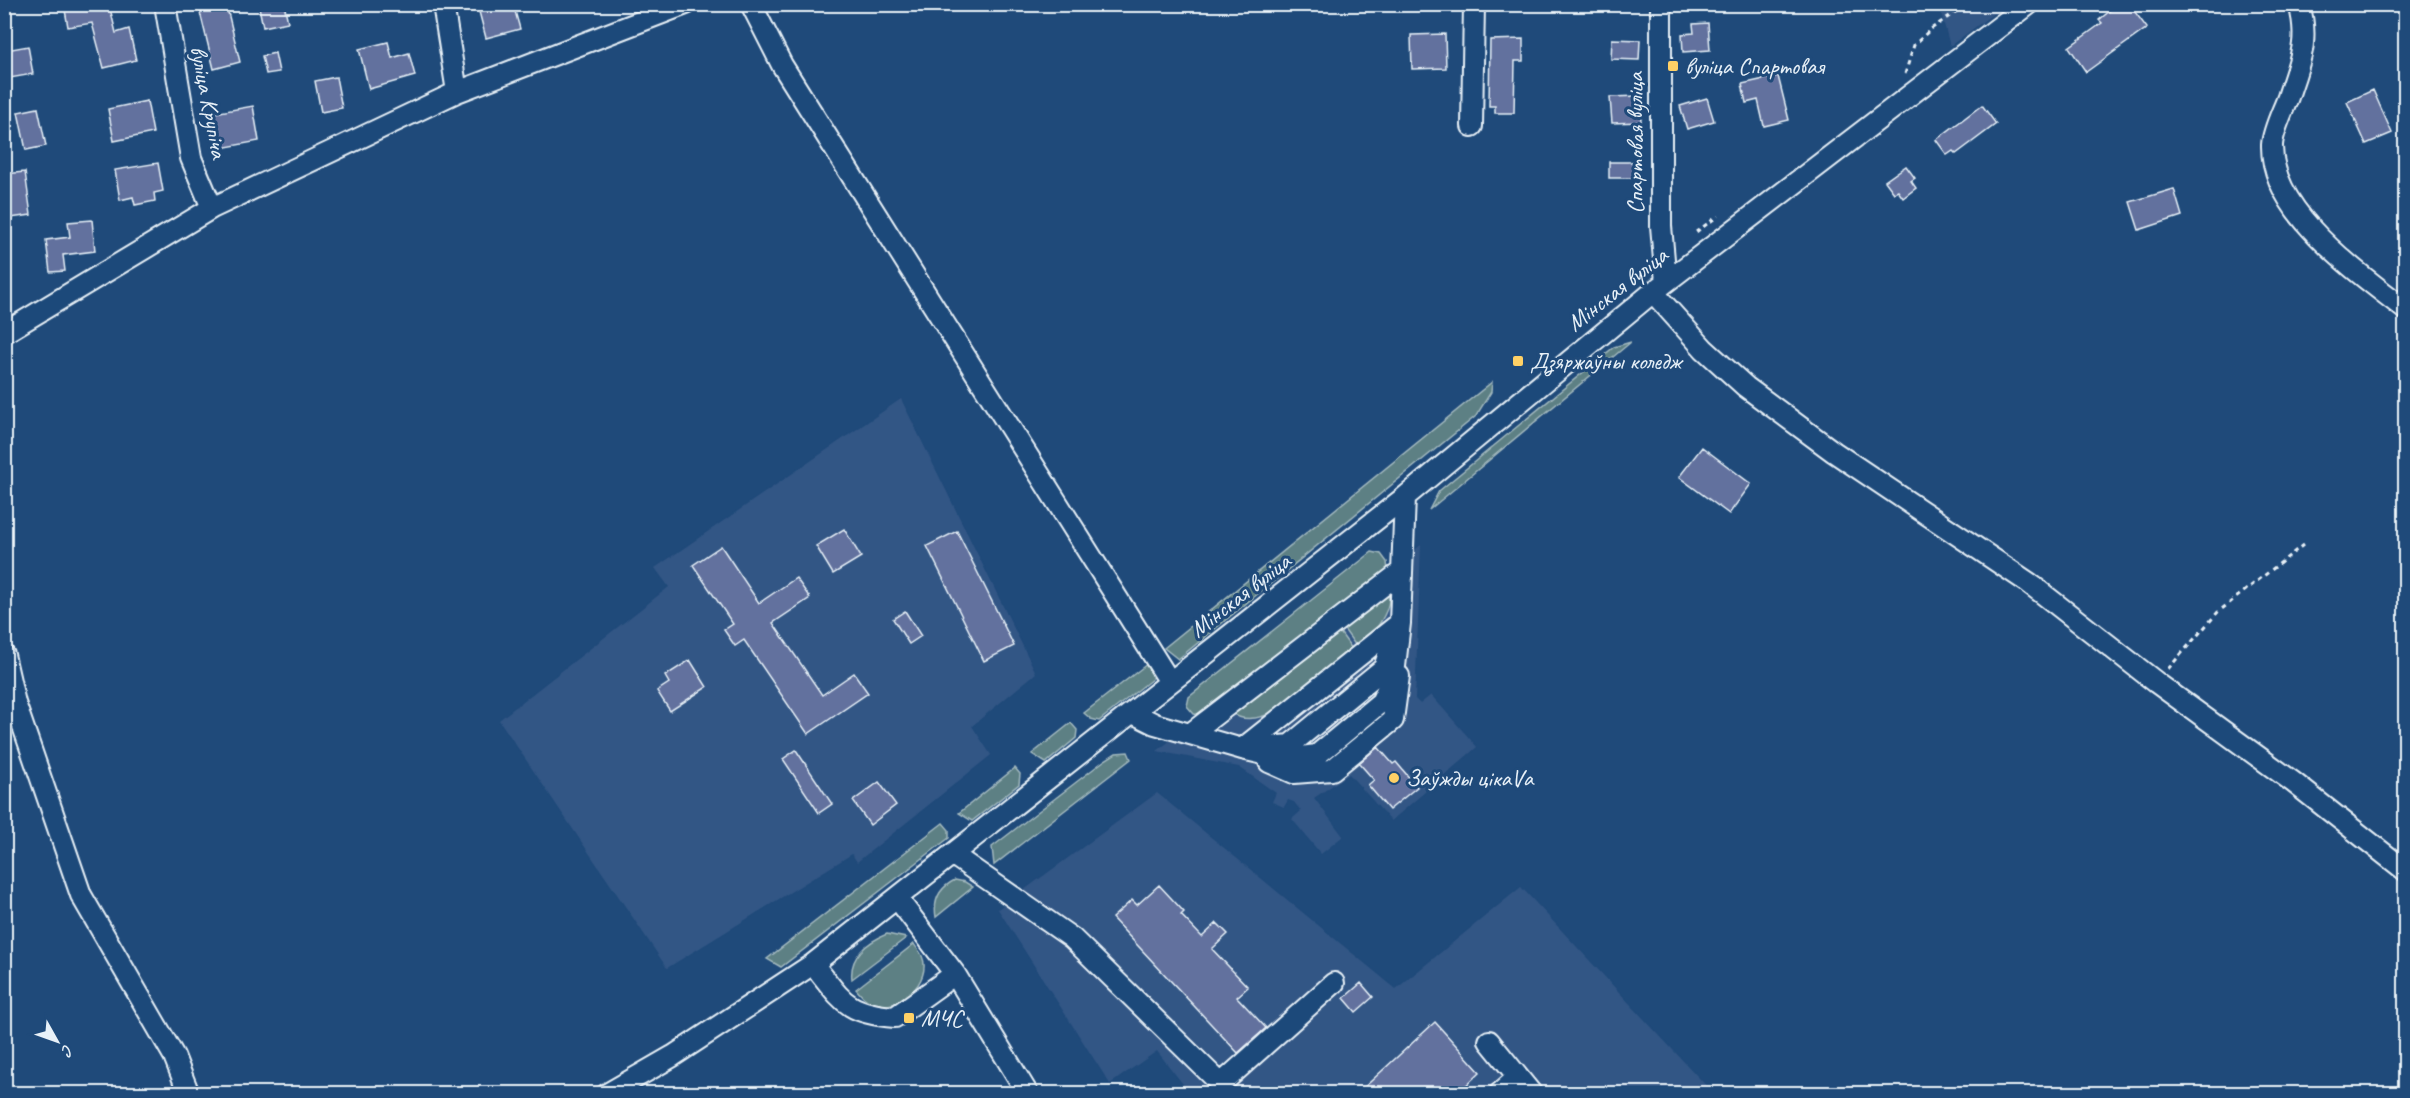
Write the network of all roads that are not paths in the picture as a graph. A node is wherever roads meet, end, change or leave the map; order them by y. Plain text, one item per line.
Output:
1 (165, 4) edge
2 (443, 4) edge
3 (686, 4) edge
4 (751, 4) edge
5 (1474, 4) edge
6 (1661, 4) edge
7 (2029, 4) edge
8 (2299, 4) edge
9 (457, 92) junction
10 (1472, 126) dead end
11 (212, 208) junction
12 (1660, 287) junction
13 (2406, 310) edge
14 (4, 333) edge
15 (1404, 497) junction
16 (1402, 571) junction
17 (1400, 623) junction
18 (4, 656) edge
19 (1170, 682) junction
20 (1133, 713) junction
21 (1190, 734) junction
22 (1242, 749) junction
23 (953, 855) junction
24 (2406, 871) edge
25 (897, 898) junction
26 (813, 964) junction
27 (955, 974) junction
28 (1334, 983) dead end
29 (1489, 1041) dead end
30 (1518, 1077) junction
31 (189, 1094) edge
32 (606, 1094) edge
33 (1028, 1094) edge
34 (1499, 1094) edge
35 (1532, 1094) edge

1 - 11 street, вуліца Крупіча
2 - 9 street
3 - 9 street
4 - 19 street
5 - 10 street
6 - 12 street, Спартовая вуліца
7 - 12 street, Мінская вуліца
8 - 13 street
9 - 11 street
11 - 14 street
12 - 15 street, Мінская вуліца
12 - 24 street
15 - 16 street
15 - 19 street, Мінская вуліца
16 - 17 street
16 - 21 street
17 - 22 street
17 - 22 street
18 - 31 street
19 - 20 street, Мінская вуліца
20 - 21 street
20 - 23 street, Мінская вуліца
21 - 22 street
23 - 25 street, Мінская вуліца
23 - 28 street
25 - 26 street, Мінская вуліца
25 - 27 street
26 - 27 street
26 - 32 street, Мінская вуліца
27 - 33 street
29 - 30 street
30 - 34 street
30 - 35 street

